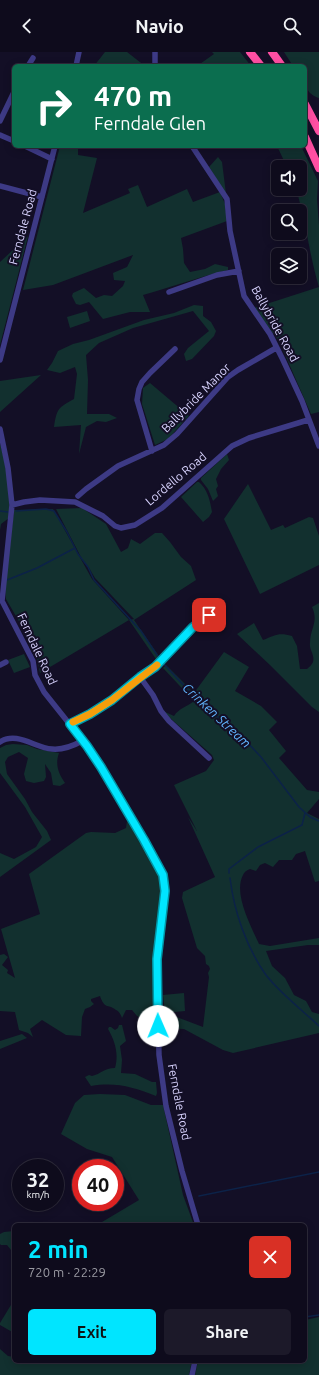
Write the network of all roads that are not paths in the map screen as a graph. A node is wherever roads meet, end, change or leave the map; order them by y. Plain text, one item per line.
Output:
1 (79, 52) edge
2 (156, 52) edge
3 (250, 52) edge
4 (272, 52) edge
5 (33, 58) dead end
6 (29, 64) edge
7 (76, 64) edge
8 (155, 64) edge
9 (259, 64) edge
10 (281, 64) edge
11 (12, 96) edge
12 (307, 108) edge
13 (0, 121) edge
14 (319, 131) edge
15 (0, 135) edge
16 (12, 140) edge
17 (307, 141) edge
18 (28, 148) edge
19 (55, 148) edge
20 (193, 148) edge
21 (52, 159) junction
22 (319, 168) edge
23 (0, 186) edge
24 (42, 197) junction
25 (239, 271) junction
26 (169, 292) dead end
27 (276, 348) junction
28 (175, 349) dead end
29 (0, 360) edge
30 (308, 420) junction
31 (0, 429) edge
32 (319, 446) edge
33 (152, 451) junction
34 (78, 496) dead end
35 (12, 506) junction
36 (1, 602) edge
37 (216, 610) dead end
38 (140, 677) junction
39 (70, 724) junction
40 (82, 741) junction
41 (0, 742) edge
42 (210, 758) dead end
43 (197, 1223) edge
44 (195, 1363) edge
45 (192, 1375) edge

1 - 7 street
2 - 8 street
3 - 9 highway
4 - 10 highway
5 - 6 street
11 - 13 street
12 - 14 highway
15 - 16 street
17 - 22 highway
18 - 21 street
19 - 21 street, Ferndale Road
20 - 25 street, Ballybride Road
21 - 24 street, Ferndale Road
23 - 24 street
24 - 29 street, Ferndale Road
25 - 26 street
25 - 27 street, Ballybride Road
27 - 30 street, Ballybride Road
27 - 33 street, Ballybride Manor
28 - 33 street, Ballybride Manor
30 - 32 street, Ballybride Road
30 - 35 street, Lordello Road
31 - 35 street, Ferndale Road
33 - 34 street, Ballybride Manor
35 - 36 street, Ferndale Road
36 - 39 street, Ferndale Road
37 - 38 street
38 - 39 street
38 - 42 street
39 - 40 street, Ferndale Road
40 - 41 street
40 - 43 street, Ferndale Road
44 - 45 street

